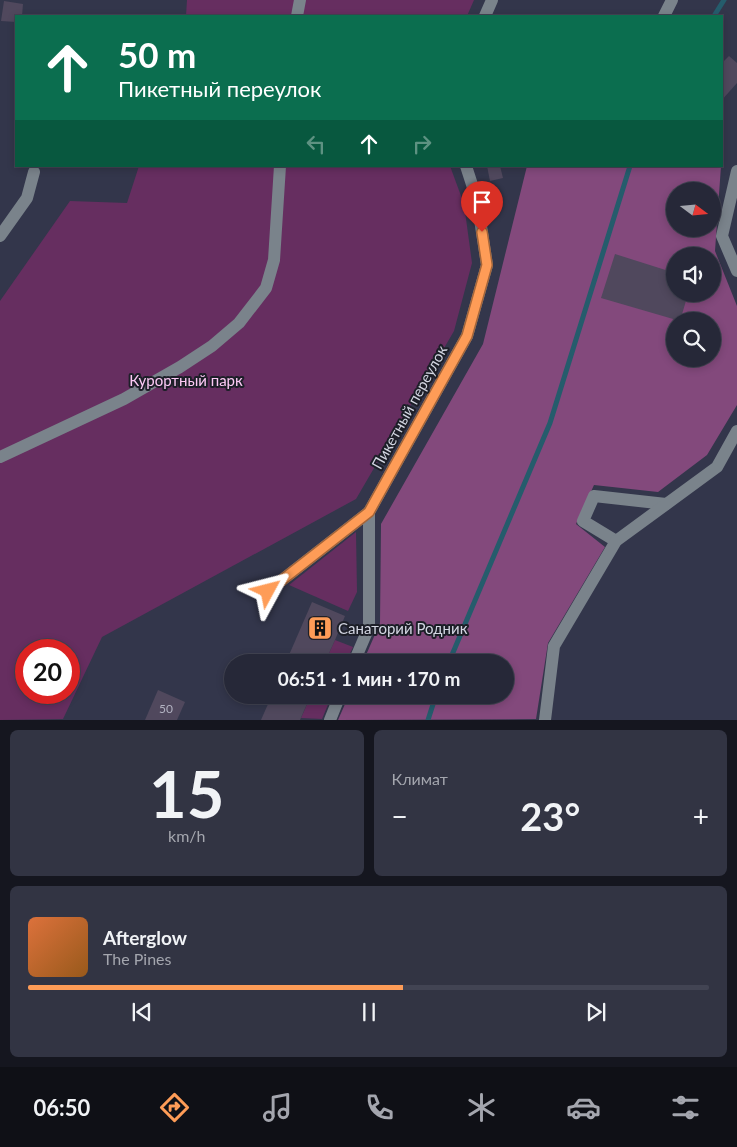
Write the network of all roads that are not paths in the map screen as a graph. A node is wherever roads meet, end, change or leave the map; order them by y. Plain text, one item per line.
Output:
1 (300, 0) edge
2 (492, 0) edge
3 (672, 0) edge
4 (296, 15) edge
5 (485, 15) edge
6 (664, 15) edge
7 (280, 167) edge
8 (466, 167) edge
9 (737, 171) edge
10 (34, 172) dead end
11 (0, 236) edge
12 (737, 271) edge
13 (737, 431) edge
14 (0, 457) edge
15 (666, 504) junction
16 (369, 512) junction
17 (616, 541) junction
18 (268, 591) dead end
19 (357, 654) edge
20 (336, 704) edge
21 (330, 720) edge
22 (545, 720) edge

1 - 4 street
2 - 5 street
3 - 6 street
7 - 14 street
8 - 16 street, Пикетный переулок
9 - 12 street
10 - 11 street
13 - 15 street
15 - 17 street
15 - 17 street
16 - 18 street
16 - 19 street, Пикетный переулок
17 - 22 street
20 - 21 street

